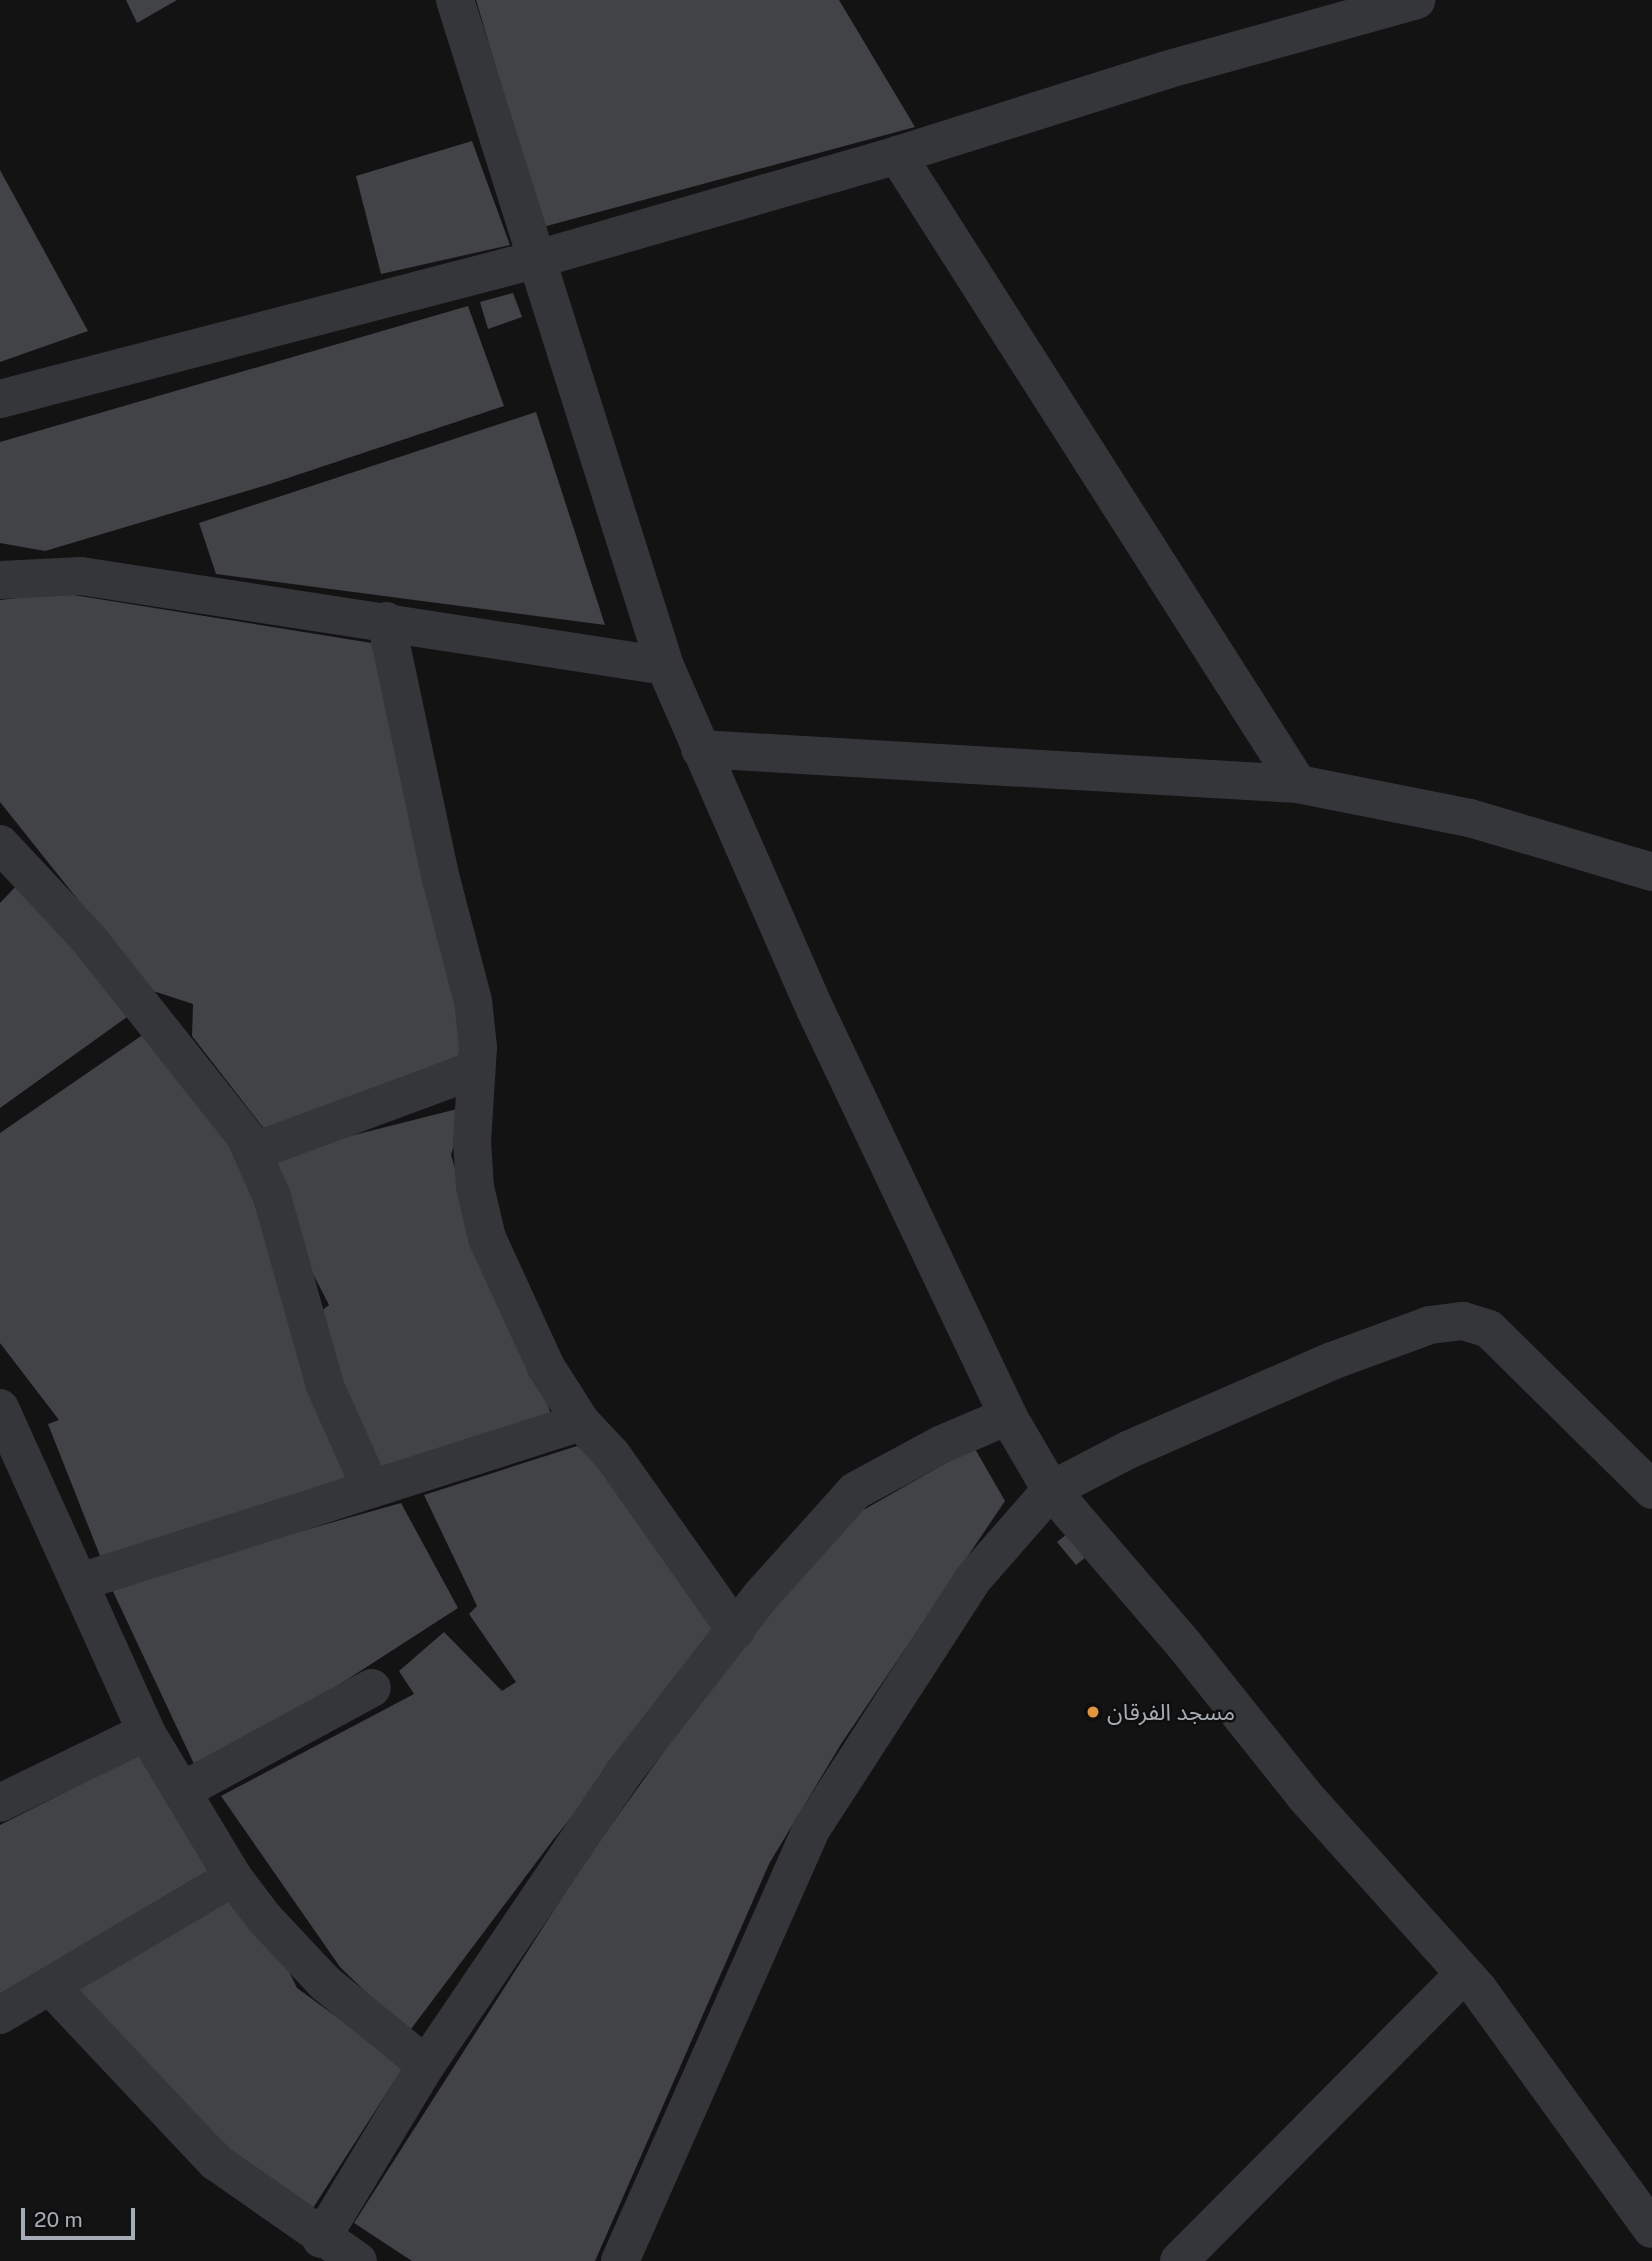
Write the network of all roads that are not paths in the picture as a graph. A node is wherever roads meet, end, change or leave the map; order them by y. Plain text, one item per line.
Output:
1 (456, 0) edge
2 (1416, 0) edge
3 (897, 155) junction
4 (534, 260) junction
5 (0, 399) edge
6 (0, 580) edge
7 (386, 621) junction
8 (665, 666) junction
9 (700, 749) junction
10 (1298, 783) junction
11 (0, 844) edge
12 (1652, 872) edge
13 (475, 1070) junction
14 (253, 1152) junction
15 (0, 1408) edge
16 (1008, 1416) junction
17 (581, 1422) junction
18 (371, 1489) junction
19 (1051, 1490) junction
20 (1652, 1490) edge
21 (80, 1583) junction
22 (736, 1631) junction
23 (372, 1688) dead end
24 (146, 1732) junction
25 (182, 1791) junction
26 (0, 1803) edge
27 (233, 1877) junction
28 (1464, 1974) junction
29 (50, 1986) junction
30 (0, 2015) edge
31 (426, 2065) junction
32 (1652, 2229) edge
33 (321, 2239) junction
34 (358, 2261) edge
35 (620, 2261) edge
36 (1179, 2261) edge

1 - 4 street
2 - 3 street
3 - 4 street
3 - 10 street
4 - 5 street
4 - 8 street
6 - 7 street
7 - 8 street
7 - 13 street
8 - 9 street
9 - 10 street
9 - 16 street
10 - 12 street
11 - 14 street
13 - 14 street
13 - 17 street
14 - 18 street
15 - 21 street
16 - 19 street
16 - 22 street
17 - 18 street
17 - 22 street
18 - 21 street
19 - 20 street
19 - 28 street
19 - 35 street
21 - 24 street
22 - 31 street
23 - 25 street
24 - 25 street
24 - 26 street
25 - 27 street
27 - 29 street
27 - 31 street
28 - 32 street
28 - 36 street
29 - 30 street
29 - 33 street
31 - 33 street
33 - 34 street

